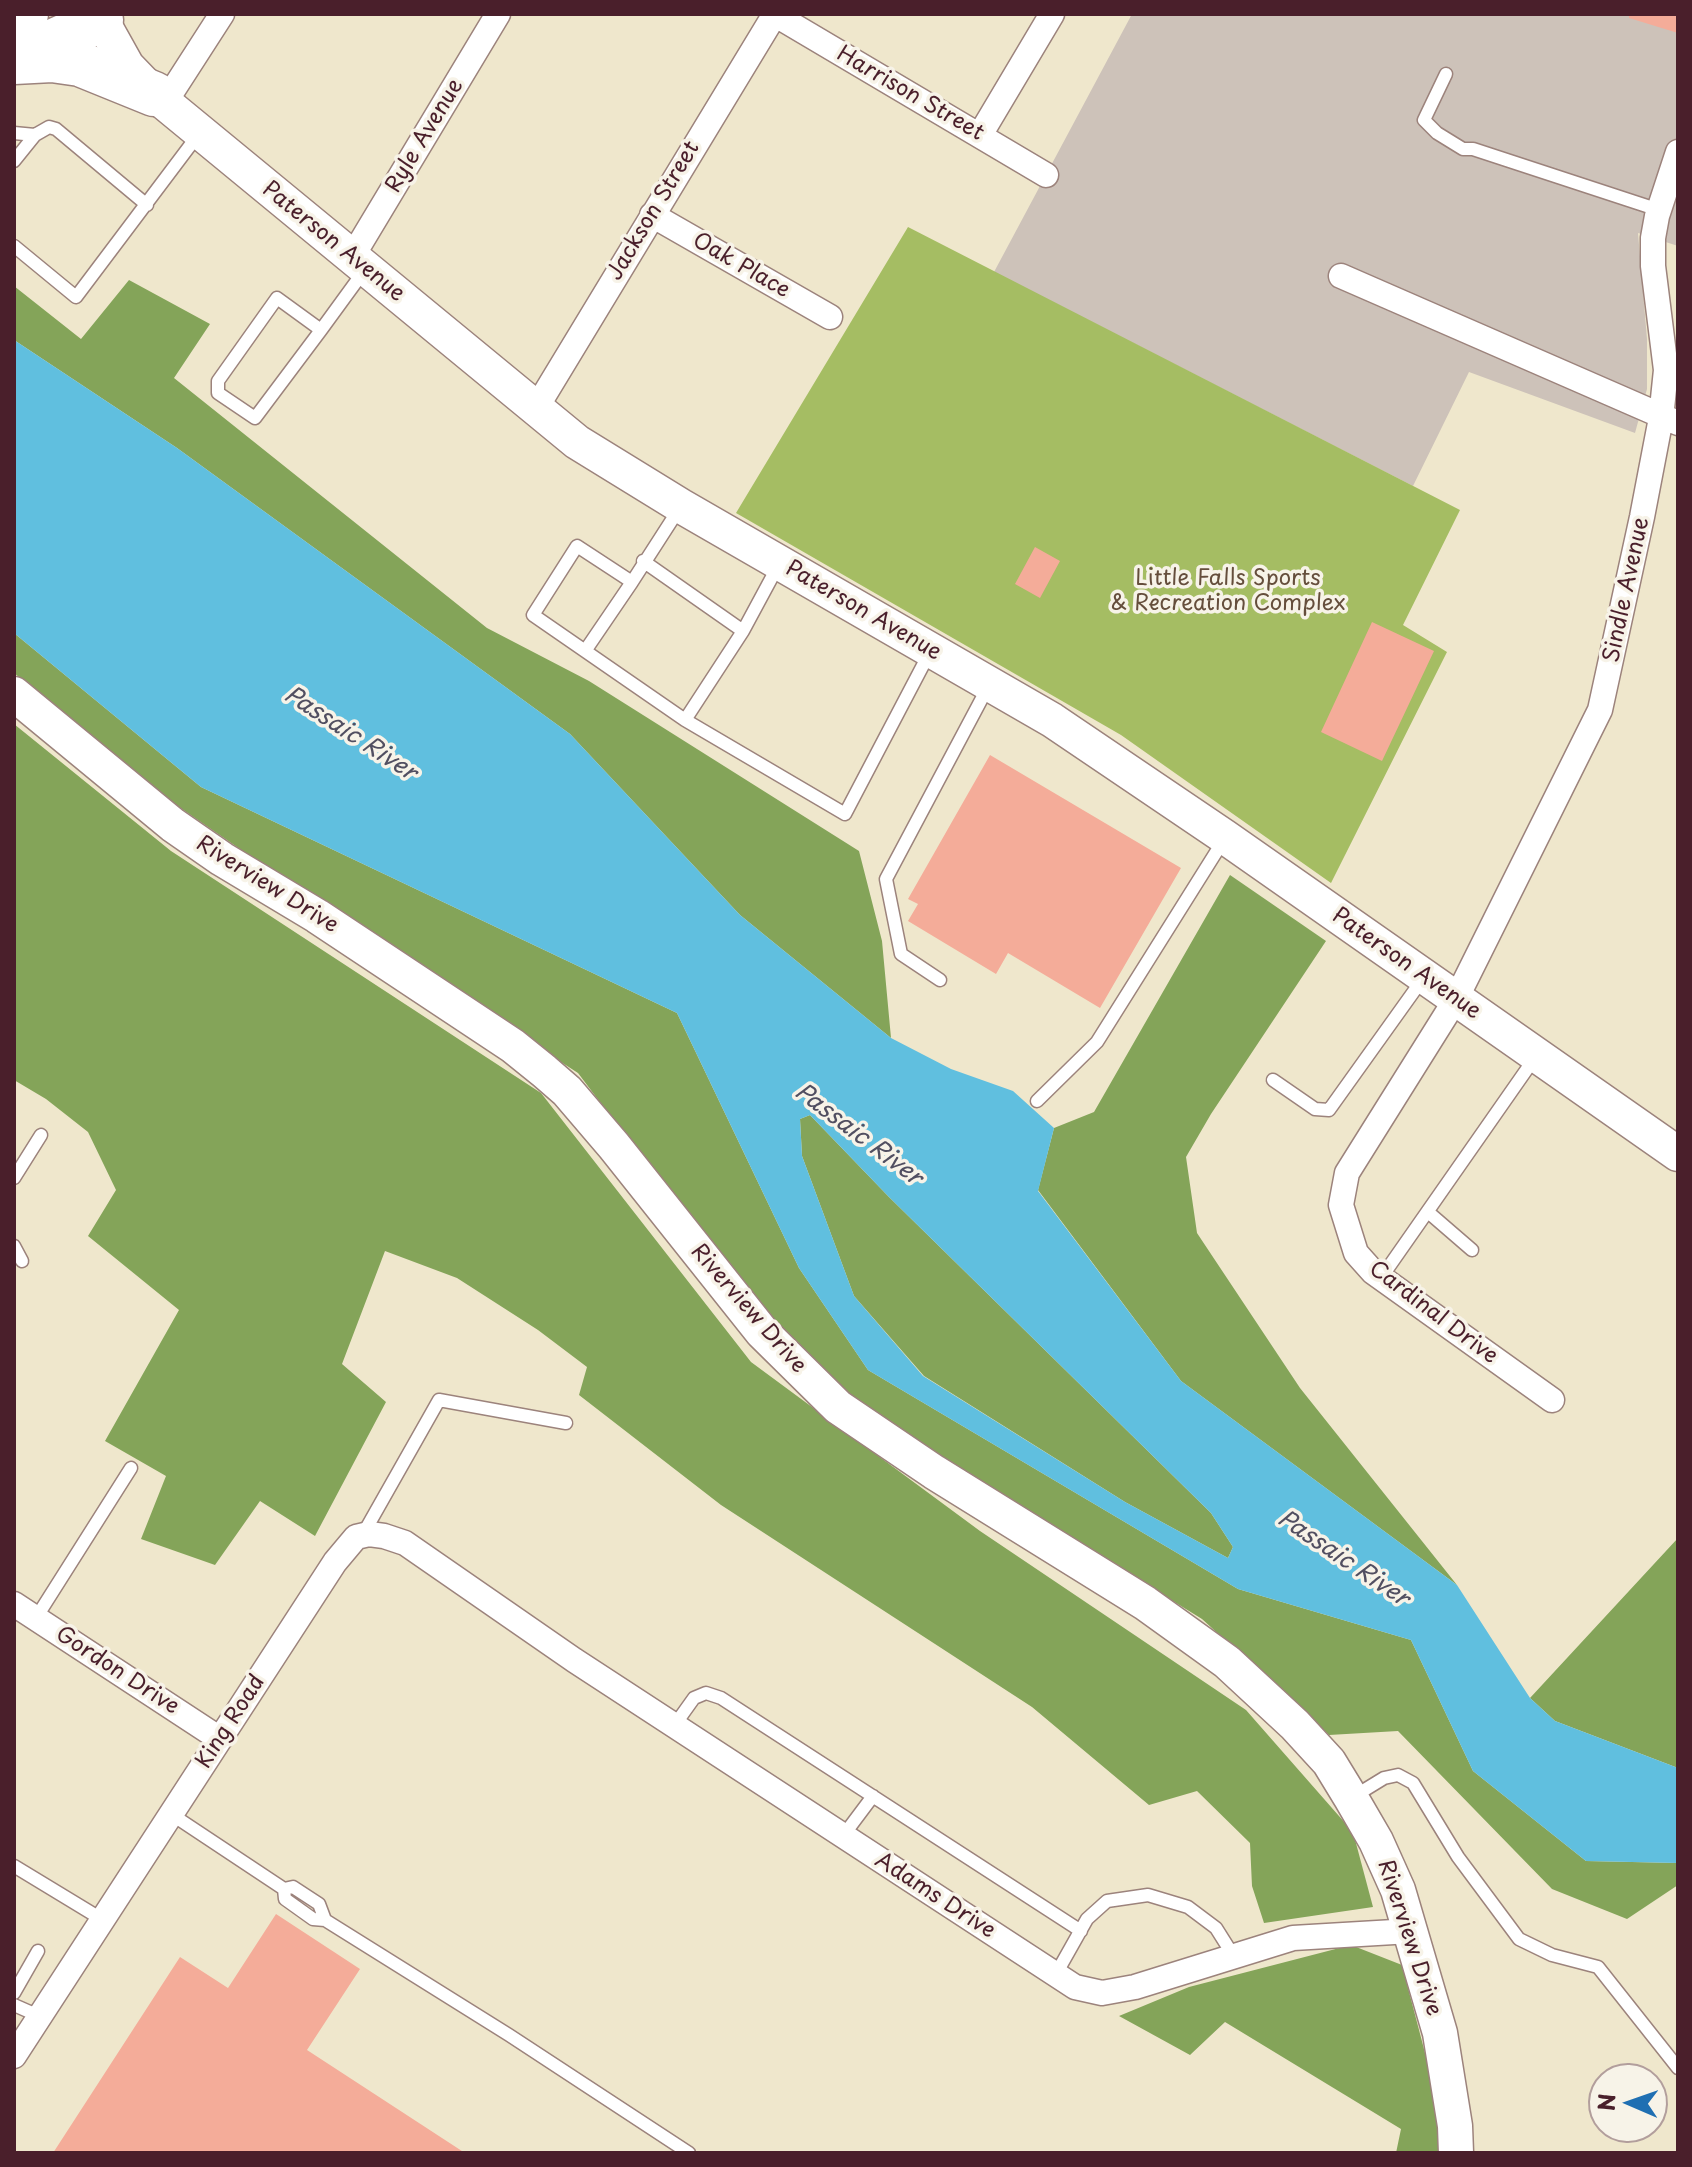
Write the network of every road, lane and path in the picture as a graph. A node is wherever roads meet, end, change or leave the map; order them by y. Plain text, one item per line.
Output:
1 (26, 14) edge
2 (222, 14) edge
3 (498, 14) edge
4 (775, 14) edge
5 (1052, 14) edge
6 (89, 16) edge
7 (14, 26) edge
8 (14, 40) edge
9 (14, 60) edge
10 (1446, 74) dead end
11 (159, 99) junction
12 (14, 133) edge
13 (200, 133) junction
14 (35, 135) junction
15 (980, 135) junction
16 (1678, 152) edge
17 (14, 161) edge
18 (1046, 175) dead end
19 (147, 205) junction
20 (1659, 210) junction
21 (652, 215) junction
22 (14, 246) edge
23 (359, 263) junction
24 (1341, 276) dead end
25 (830, 317) dead end
26 (321, 330) junction
27 (535, 410) junction
28 (1669, 420) edge
29 (681, 506) junction
30 (643, 561) junction
31 (780, 563) junction
32 (632, 582) junction
33 (743, 631) junction
34 (931, 650) junction
35 (585, 651) junction
36 (989, 684) junction
37 (14, 694) edge
38 (685, 720) junction
39 (1225, 837) junction
40 (1424, 978) junction
41 (940, 980) dead end
42 (1456, 999) junction
43 (1536, 1056) junction
44 (1273, 1080) dead end
45 (1037, 1101) dead end
46 (41, 1135) dead end
47 (1678, 1154) edge
48 (14, 1178) edge
49 (1428, 1212) junction
50 (14, 1246) edge
51 (1472, 1250) dead end
52 (18, 1260) edge
53 (14, 1275) edge
54 (1381, 1278) junction
55 (1552, 1400) dead end
56 (566, 1423) dead end
57 (131, 1468) dead end
58 (362, 1536) junction
59 (14, 1604) edge
60 (36, 1618) junction
61 (674, 1726) junction
62 (220, 1739) junction
63 (873, 1796) junction
64 (1351, 1798) junction
65 (171, 1814) junction
66 (843, 1836) junction
67 (14, 1866) edge
68 (103, 1920) junction
69 (1081, 1931) junction
70 (1411, 1931) junction
71 (38, 1951) dead end
72 (1233, 1955) junction
73 (1056, 1974) junction
74 (14, 1993) edge
75 (14, 2005) edge
76 (39, 2016) junction
77 (14, 2056) edge
78 (1678, 2068) edge
79 (689, 2153) edge
80 (1456, 2153) edge

1 - 7 highway
2 - 11 street
3 - 23 street, Ryle Avenue
4 - 15 street, Harrison Street
4 - 21 street, Jackson Street
5 - 15 street
6 - 8 highway
6 - 9 highway
6 - 11 street, Paterson Avenue
9 - 11 highway
10 - 20 lane
11 - 13 street, Paterson Avenue
12 - 14 lane
13 - 19 lane
13 - 23 street, Paterson Avenue
14 - 17 lane
14 - 19 lane
15 - 18 street, Harrison Street
16 - 20 street, Sindle Avenue
19 - 22 lane
20 - 28 street, Sindle Avenue
21 - 25 street, Oak Place
21 - 27 street, Jackson Street
23 - 26 lane
23 - 27 street, Paterson Avenue
24 - 28 street
26 - 26 lane
27 - 29 street, Paterson Avenue
28 - 42 street, Sindle Avenue
29 - 30 lane
29 - 31 street, Paterson Avenue
30 - 32 lane
30 - 33 lane
31 - 33 lane
31 - 34 street, Paterson Avenue
32 - 35 lane
32 - 35 lane
33 - 38 lane
34 - 36 street, Paterson Avenue
34 - 38 lane
35 - 38 lane
36 - 39 street, Paterson Avenue
36 - 41 lane
37 - 64 street, Riverview Drive
39 - 40 street, Paterson Avenue
39 - 45 lane
40 - 42 street, Paterson Avenue
40 - 44 lane
42 - 43 street, Paterson Avenue
42 - 54 street, Cardinal Drive
43 - 47 street, Paterson Avenue
43 - 49 lane
46 - 48 lane
49 - 51 lane
49 - 54 lane
50 - 52 lane
52 - 53 lane
54 - 55 street, Cardinal Drive
56 - 58 lane
57 - 60 lane
58 - 61 street, Adams Drive
58 - 62 street, King Road
59 - 60 street, Gordon Drive
60 - 62 street, Gordon Drive
61 - 63 lane
61 - 66 street, Adams Drive
62 - 65 street, King Road
63 - 66 lane
63 - 69 lane
64 - 70 street, Riverview Drive
64 - 78 lane
65 - 68 street, King Road
65 - 79 lane
66 - 73 street, Adams Drive
67 - 68 lane
68 - 76 street, King Road
69 - 72 lane
69 - 73 lane
70 - 72 street, Adams Drive
70 - 80 street, Riverview Drive
71 - 74 lane
72 - 73 street, Adams Drive
75 - 76 lane
76 - 77 street, King Road

